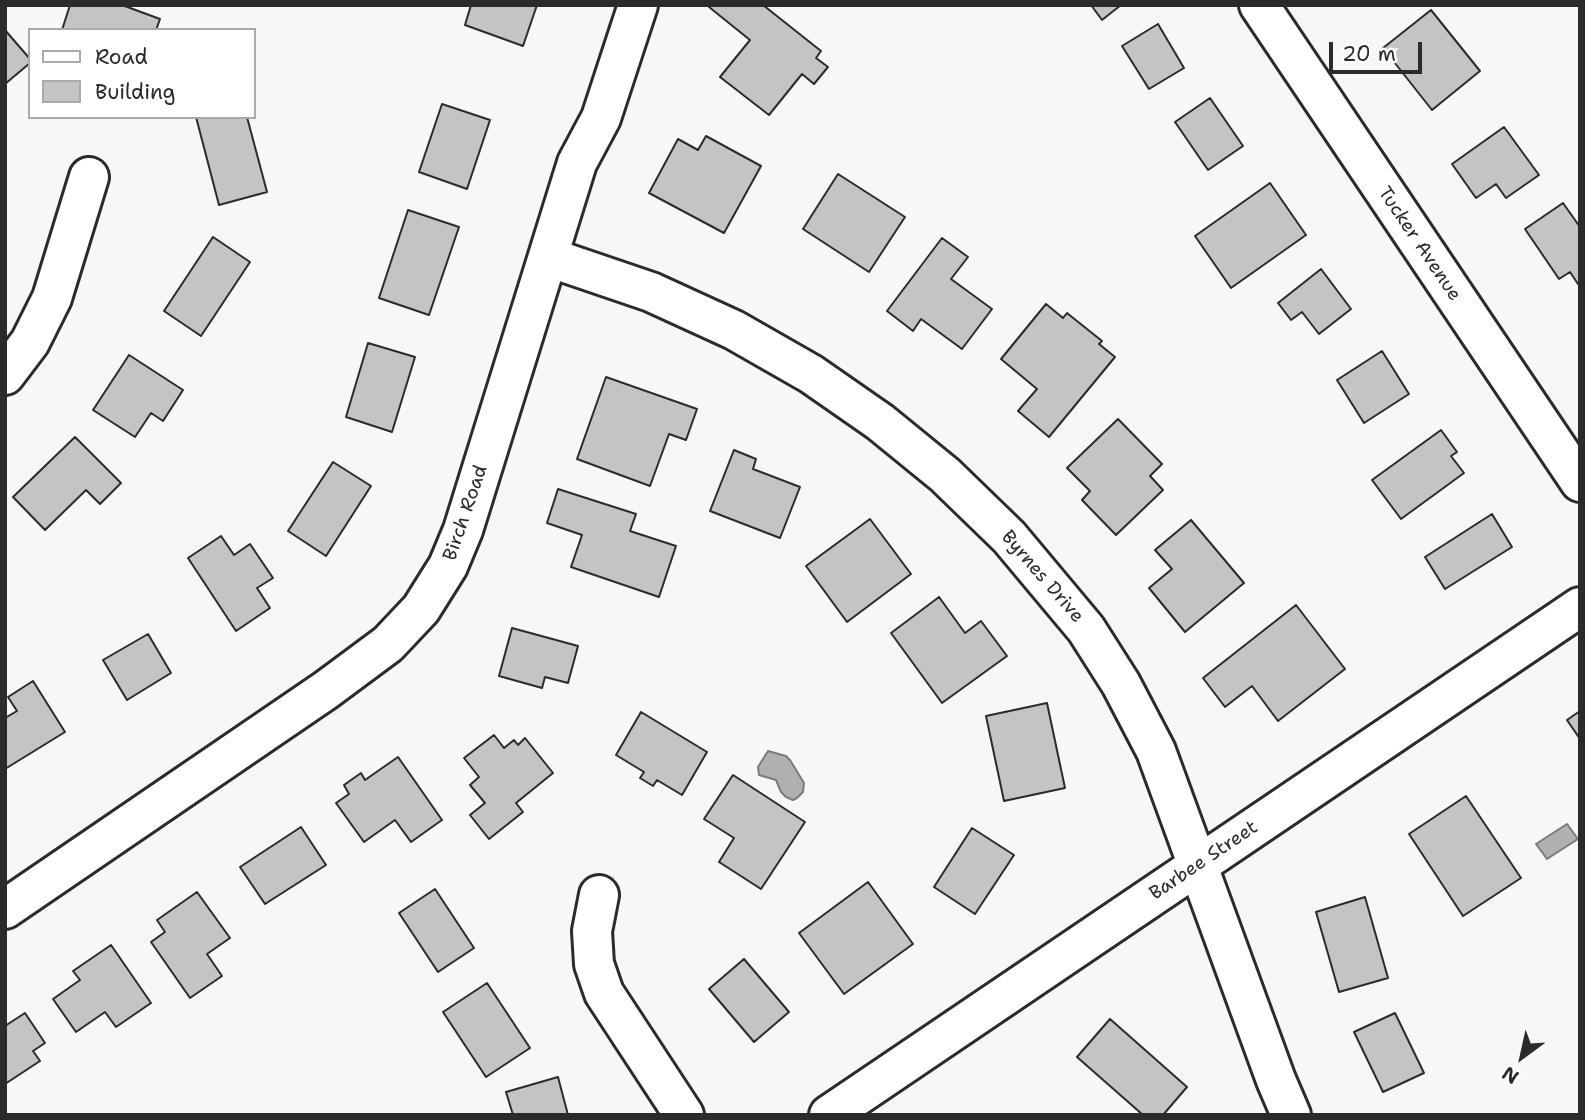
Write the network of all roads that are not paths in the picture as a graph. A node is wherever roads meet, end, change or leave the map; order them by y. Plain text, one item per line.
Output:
1 (638, 5) edge
2 (1259, 5) edge
3 (89, 177) dead end
4 (548, 257) junction
5 (5, 375) edge
6 (1580, 482) edge
7 (1580, 607) edge
8 (1199, 864) junction
9 (599, 895) dead end
10 (5, 909) edge
11 (684, 1115) edge
12 (829, 1115) edge
13 (1291, 1115) edge

1 - 4 street, Birch Road
2 - 6 street, Tucker Avenue
3 - 5 street
4 - 8 street, Byrnes Drive
4 - 10 street, Birch Road
7 - 8 street, Barbee Street
8 - 12 street, Barbee Street
8 - 13 street, Byrnes Drive
9 - 11 street

